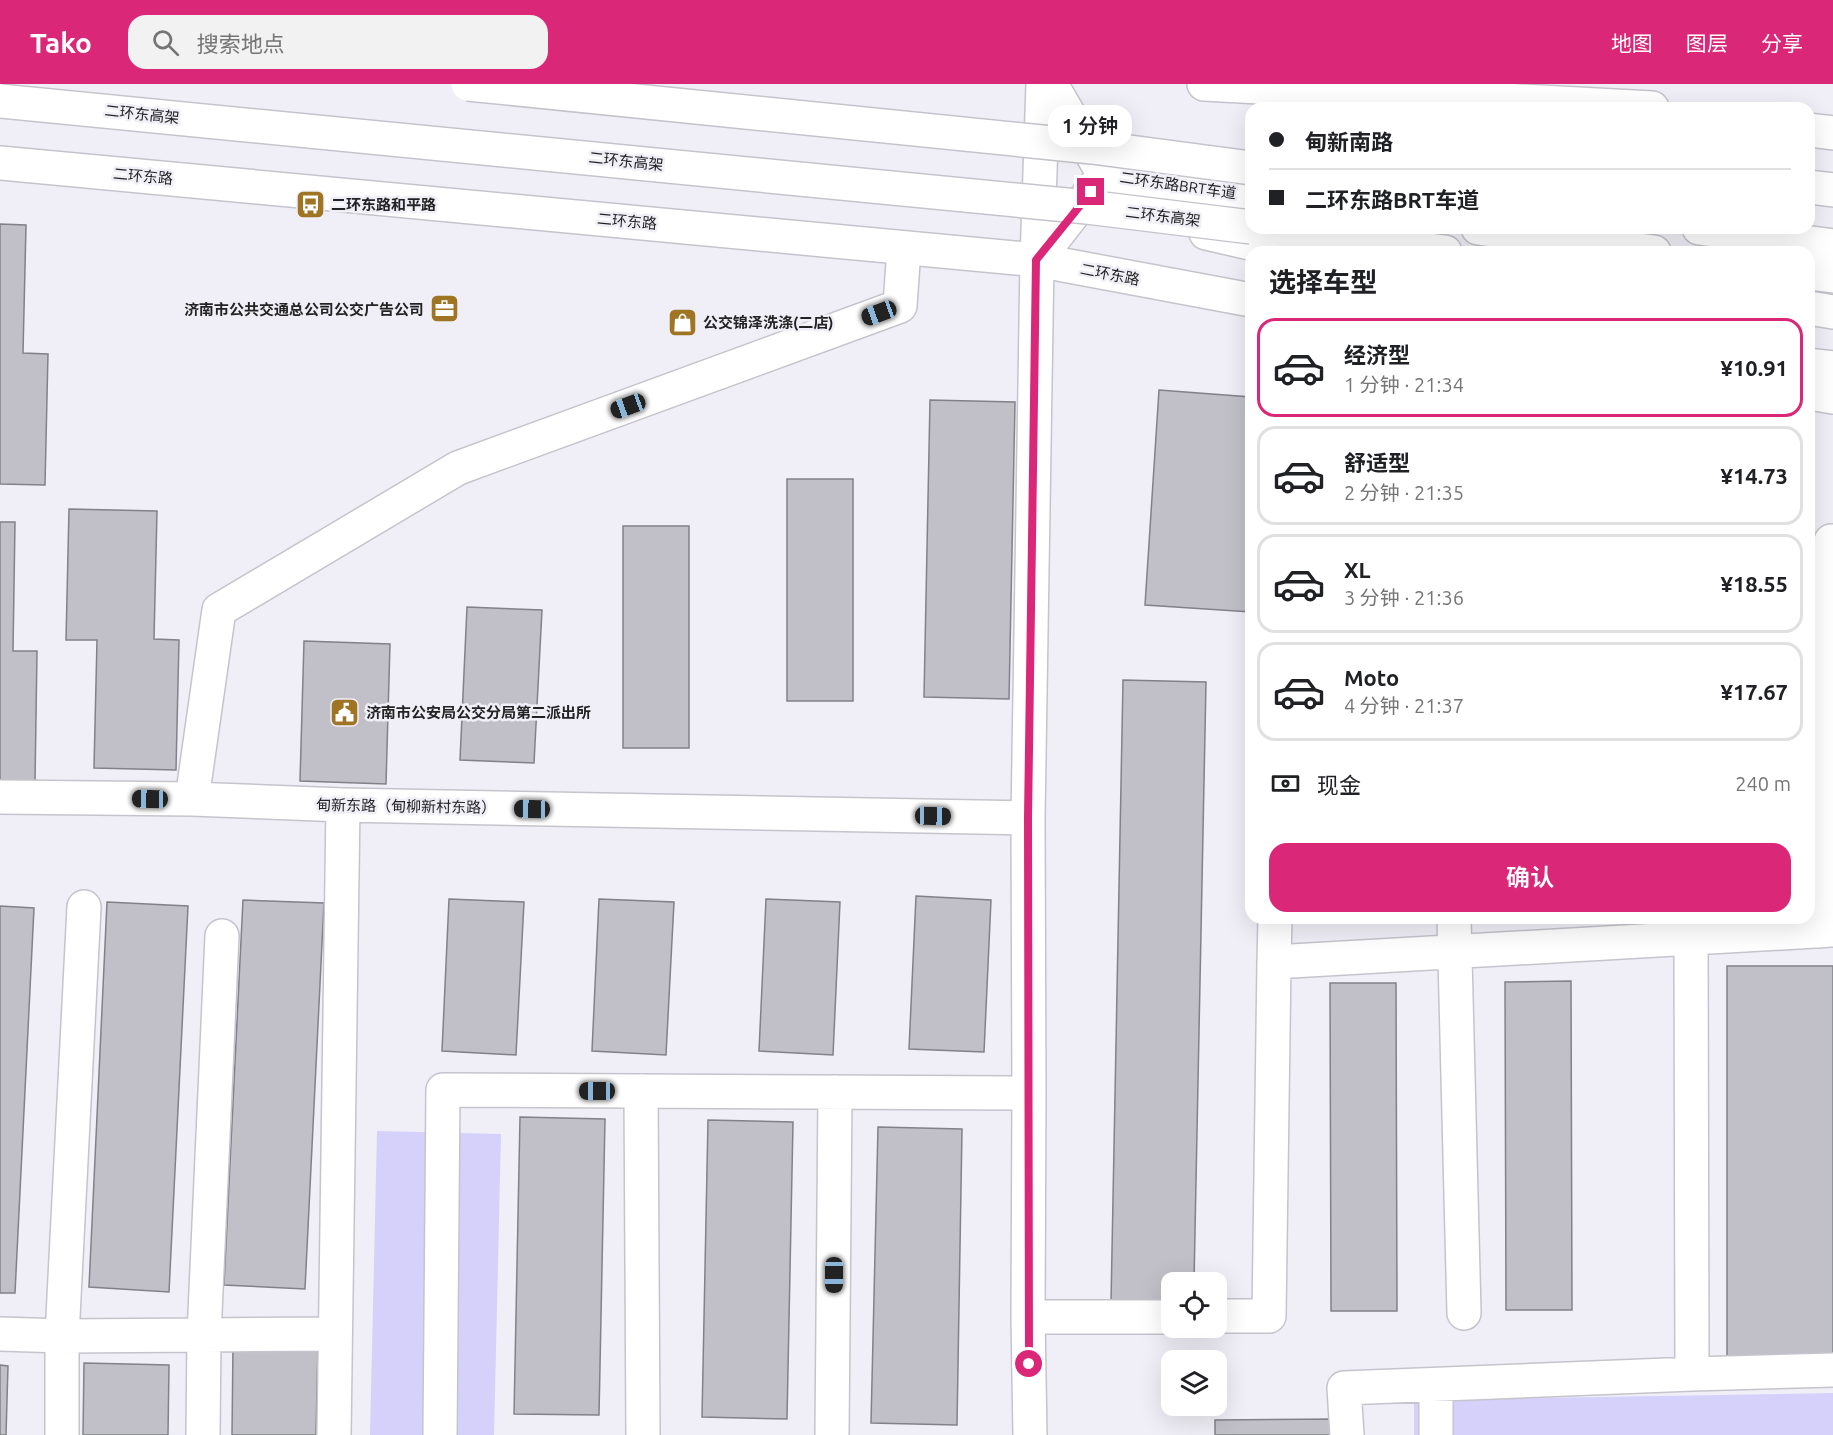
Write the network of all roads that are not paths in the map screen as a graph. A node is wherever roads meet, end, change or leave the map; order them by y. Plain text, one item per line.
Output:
1 (468, 84) edge
2 (1043, 84) edge
3 (1051, 84) edge
4 (1204, 84) edge
5 (0, 101) edge
6 (1540, 102) edge
7 (1815, 131) edge
8 (1833, 133) edge
9 (1245, 155) edge
10 (1098, 161) junction
11 (0, 163) edge
12 (1245, 168) edge
13 (1815, 188) edge
14 (1833, 190) edge
15 (1245, 195) edge
16 (1087, 207) junction
17 (1245, 227) edge
18 (1301, 234) edge
19 (1522, 234) edge
20 (1744, 234) edge
21 (1261, 246) edge
22 (1396, 246) edge
23 (1610, 246) edge
24 (1833, 246) edge
25 (904, 248) junction
26 (1036, 260) junction
27 (1815, 274) edge
28 (1833, 276) edge
29 (1245, 299) edge
30 (1815, 310) edge
31 (1833, 312) edge
32 (1815, 366) edge
33 (1833, 368) edge
34 (1815, 394) edge
35 (1833, 398) edge
36 (1831, 541) dead end
37 (0, 797) edge
38 (192, 799) junction
39 (343, 805) junction
40 (1028, 818) junction
41 (84, 907) dead end
42 (1275, 924) edge
43 (1454, 924) edge
44 (1650, 929) edge
45 (1826, 931) edge
46 (222, 936) dead end
47 (1691, 938) junction
48 (1454, 952) junction
49 (1274, 962) junction
50 (641, 1091) junction
51 (835, 1092) junction
52 (1029, 1093) junction
53 (1464, 1313) dead end
54 (1227, 1316) edge
55 (1028, 1317) junction
56 (1161, 1317) edge
57 (0, 1334) edge
58 (336, 1334) junction
59 (204, 1335) junction
60 (62, 1336) junction
61 (1833, 1370) edge
62 (1692, 1374) junction
63 (1436, 1386) junction
64 (62, 1435) edge
65 (203, 1435) edge
66 (334, 1435) edge
67 (440, 1435) edge
68 (643, 1435) edge
69 (832, 1435) edge
70 (1030, 1435) edge
71 (1347, 1435) edge
72 (1436, 1435) edge

1 - 10 main road, bridge
2 - 26 main road
3 - 10 main road, 二环东路BRT车道
4 - 6 main road
5 - 16 main road, 二环东高架, bridge
7 - 8 main road
9 - 10 main road, bridge
10 - 12 main road, bridge
10 - 15 main road, 二环东路BRT车道
10 - 26 main road, 二环东路BRT车道
11 - 25 main road, 二环东路
13 - 14 main road
16 - 17 main road, 二环东高架, bridge
16 - 21 main road, bridge
18 - 22 main road, 二环东高架
19 - 23 main road
20 - 24 main road
25 - 26 main road, 二环东路
25 - 38 main road
26 - 29 main road, 二环东路
26 - 40 main road
27 - 28 main road
30 - 31 main road
32 - 33 main road
34 - 35 main road
36 - 45 main road
37 - 38 main road, 甸新东路（甸柳新村东路）
38 - 39 main road, 甸新东路（甸柳新村东路）
39 - 40 main road, 甸新东路（甸柳新村东路）
39 - 58 main road
40 - 52 main road
41 - 60 main road
42 - 49 main road
43 - 48 main road
44 - 47 main road
44 - 48 main road
45 - 47 main road
46 - 59 main road
47 - 62 main road
48 - 49 main road
48 - 53 main road
49 - 54 main road
50 - 51 main road
50 - 67 main road
50 - 68 main road
51 - 52 main road
51 - 69 main road
52 - 55 main road
55 - 56 main road
55 - 70 main road
57 - 60 main road
58 - 59 main road
58 - 66 main road
59 - 60 main road
59 - 65 main road
60 - 64 main road
61 - 62 main road
62 - 63 main road
63 - 71 main road
63 - 72 main road

